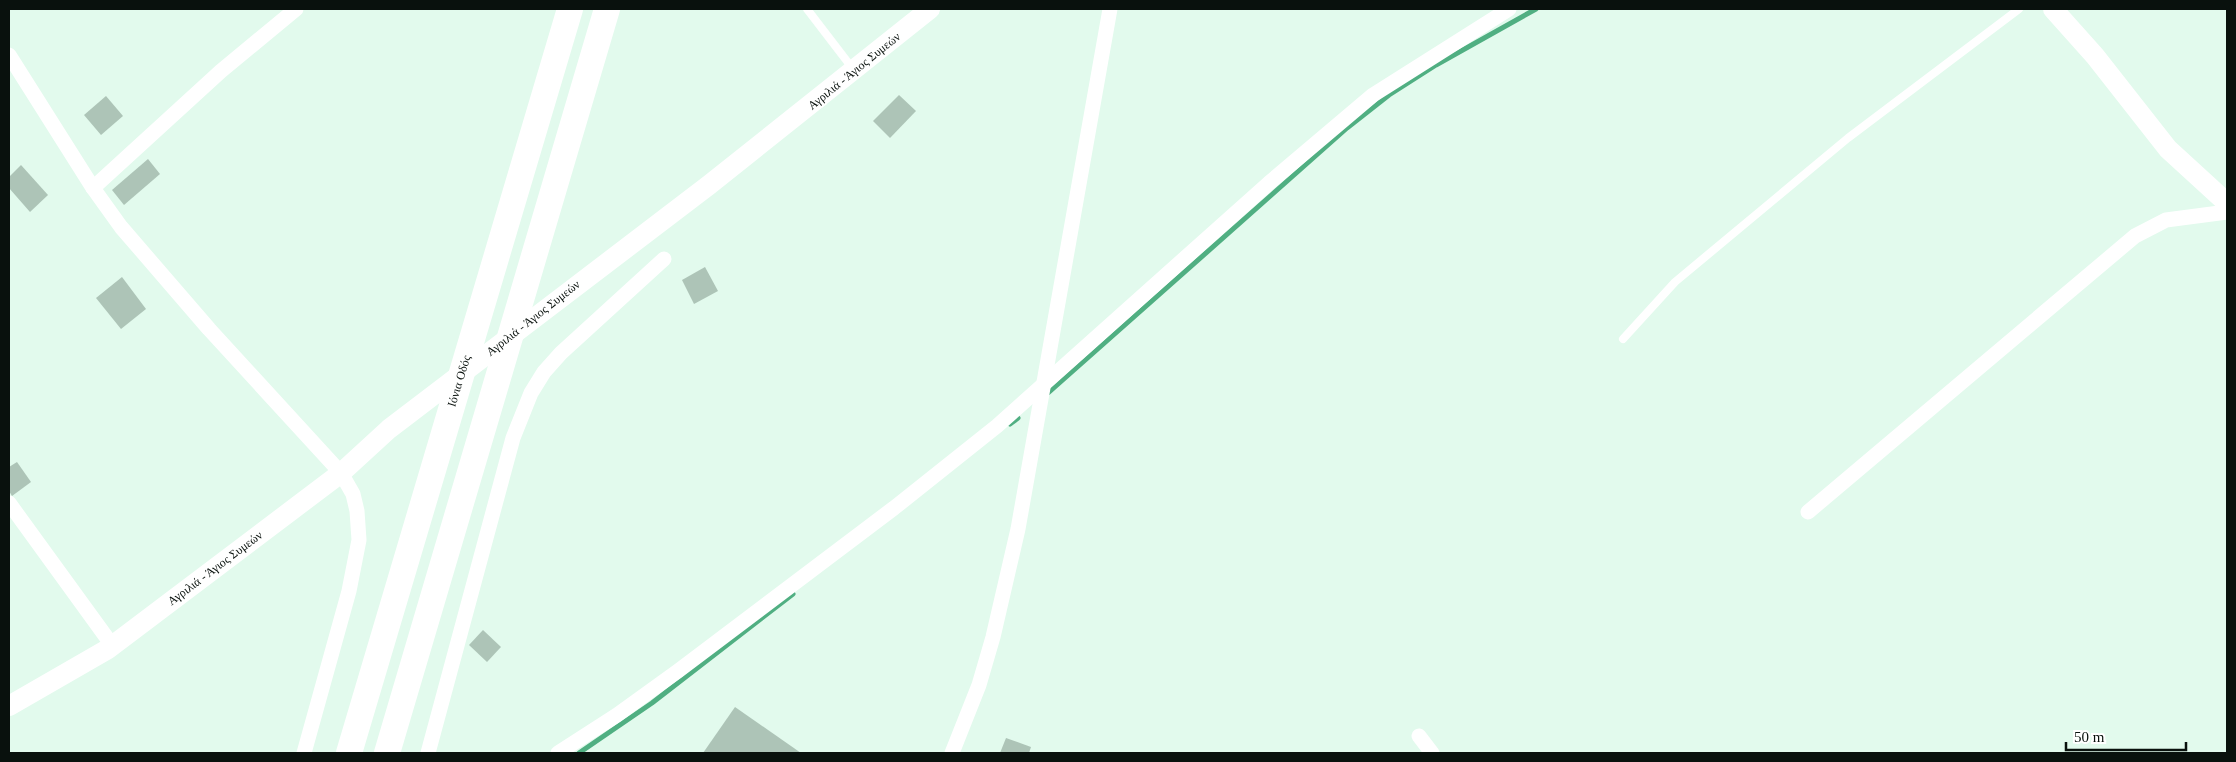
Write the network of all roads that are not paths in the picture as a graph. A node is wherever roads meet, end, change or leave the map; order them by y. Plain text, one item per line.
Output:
1 (296, 9) edge
2 (570, 9) edge
3 (607, 9) edge
4 (807, 9) edge
5 (930, 9) edge
6 (1110, 9) edge
7 (1509, 9) edge
8 (2019, 9) edge
9 (2053, 9) edge
10 (9, 55) edge
11 (854, 71) junction
12 (93, 188) junction
13 (2227, 203) edge
14 (2227, 212) edge
15 (664, 259) dead end
16 (1622, 339) dead end
17 (1044, 385) junction
18 (341, 473) junction
19 (9, 503) edge
20 (1808, 512) dead end
21 (112, 645) junction
22 (9, 706) edge
23 (1418, 736) dead end
24 (304, 753) edge
25 (349, 753) edge
26 (387, 753) edge
27 (428, 753) edge
28 (558, 753) edge
29 (952, 753) edge
30 (1432, 753) edge

1 - 12 street
2 - 25 highway, Ιόνια Οδός
3 - 26 highway
4 - 11 lane
5 - 11 main road, Αγριλιά - Άγιος Συμεών
6 - 17 street
7 - 17 street
8 - 16 lane
9 - 13 main road
10 - 12 street
11 - 18 main road, Αγριλιά - Άγιος Συμεών
12 - 18 street
14 - 20 street
15 - 27 street
17 - 28 street
17 - 29 street
18 - 21 main road, Αγριλιά - Άγιος Συμεών
18 - 24 street
19 - 21 street
21 - 22 main road, Αγριλιά - Άγιος Συμεών
23 - 30 street

